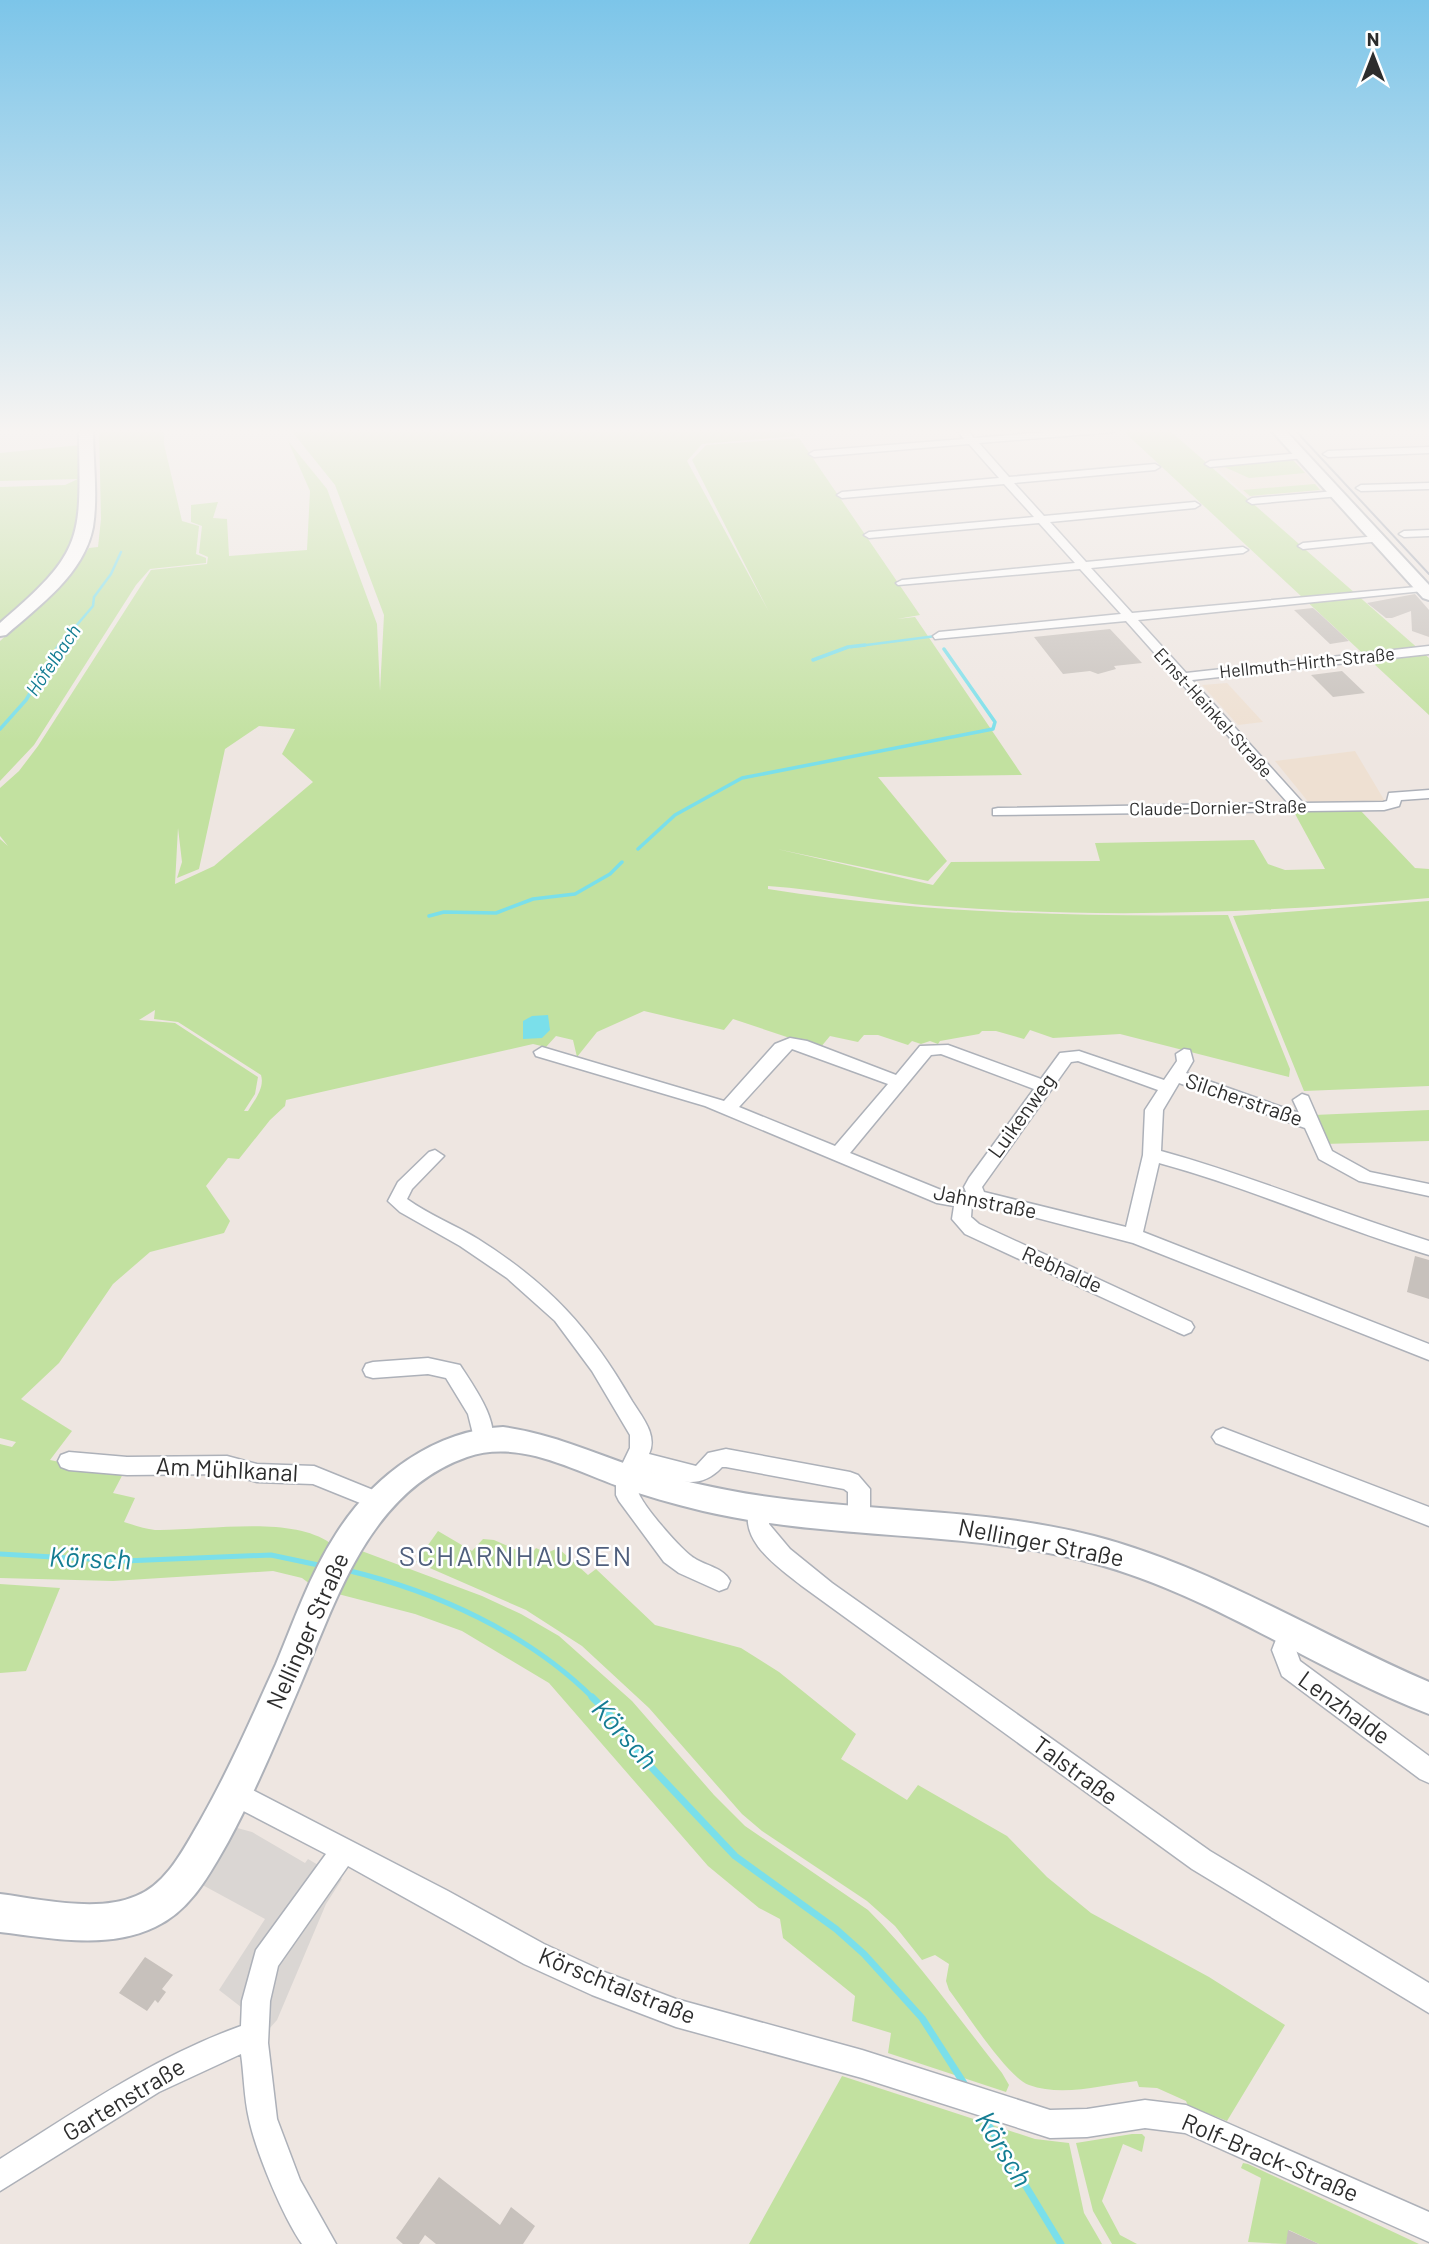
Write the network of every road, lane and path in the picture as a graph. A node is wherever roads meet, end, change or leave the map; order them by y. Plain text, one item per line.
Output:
1 (82, 534) edge
2 (883, 534) edge
3 (1055, 534) edge
4 (1372, 534) edge
5 (1404, 534) dead end
6 (1411, 534) edge
7 (869, 535) dead end
8 (1377, 539) junction
9 (1303, 546) dead end
10 (1243, 551) dead end
11 (1084, 566) junction
12 (902, 583) dead end
13 (1426, 591) edge
14 (1130, 617) junction
15 (0, 631) edge
16 (939, 636) dead end
17 (1429, 650) edge
18 (1185, 677) junction
19 (1429, 793) edge
20 (1299, 807) junction
21 (998, 812) dead end
22 (542, 1052) dead end
23 (1184, 1054) dead end
24 (898, 1082) junction
25 (1172, 1082) junction
26 (1044, 1086) junction
27 (1302, 1100) dead end
28 (727, 1109) junction
29 (1312, 1124) junction
30 (838, 1155) junction
31 (1152, 1155) junction
32 (435, 1156) dead end
33 (1429, 1190) edge
34 (970, 1198) junction
35 (1133, 1236) junction
36 (1429, 1248) edge
37 (1184, 1327) dead end
38 (1429, 1352) edge
39 (373, 1370) dead end
40 (1223, 1437) dead end
41 (483, 1440) junction
42 (69, 1461) dead end
43 (631, 1468) junction
44 (380, 1502) junction
45 (760, 1508) junction
46 (859, 1517) junction
47 (1429, 1517) edge
48 (719, 1581) dead end
49 (1290, 1631) junction
50 (1429, 1698) edge
51 (1429, 1771) edge
52 (235, 1793) junction
53 (343, 1852) junction
54 (0, 1913) edge
55 (1429, 1999) edge
56 (254, 2043) junction
57 (1024, 2116) joint
58 (0, 2176) edge
59 (1429, 2227) edge
60 (321, 2244) edge

1 - 15 main road
2 - 7 street
3 - 11 street, Ernst-Heinkel-Straße
4 - 8 main road
5 - 6 street
8 - 9 street
8 - 13 main road
10 - 11 street
11 - 12 street
11 - 14 street, Ernst-Heinkel-Straße
13 - 14 street
14 - 16 street
14 - 18 street, Ernst-Heinkel-Straße
17 - 18 street, Hellmuth-Hirth-Straße
18 - 20 street, Ernst-Heinkel-Straße
19 - 20 street, Claude-Dornier-Straße
20 - 21 street, Claude-Dornier-Straße
22 - 28 street, Jahnstraße
23 - 25 street, Silcherstraße
24 - 26 street
24 - 28 street
24 - 30 street
25 - 26 street, Luikenweg
25 - 29 street, Silcherstraße
25 - 31 street, Silcherstraße
26 - 34 street, Luikenweg
27 - 29 street
28 - 30 street, Jahnstraße
29 - 33 street
30 - 34 street, Jahnstraße
31 - 35 street, Silcherstraße
31 - 36 street
32 - 43 street
34 - 35 street, Jahnstraße
34 - 37 street, Rebhalde
35 - 38 street, Jahnstraße
39 - 41 street
40 - 47 street
41 - 43 main road, Nellinger Straße
41 - 44 main road, Nellinger Straße
42 - 44 street, Am Mühlkanal
43 - 45 main road, Nellinger Straße
43 - 46 street
43 - 48 street
44 - 52 main road, Nellinger Straße
45 - 46 main road, Nellinger Straße
45 - 55 street, Talstraße
46 - 49 main road, Nellinger Straße
49 - 50 main road, Nellinger Straße
49 - 51 street, Lenzhalde
52 - 53 street, Körschtalstraße
52 - 54 main road, Nellinger Straße
53 - 56 street
53 - 57 street, Körschtalstraße
56 - 58 street, Gartenstraße
56 - 60 street
57 - 59 street, Rolf-Brack-Straße

